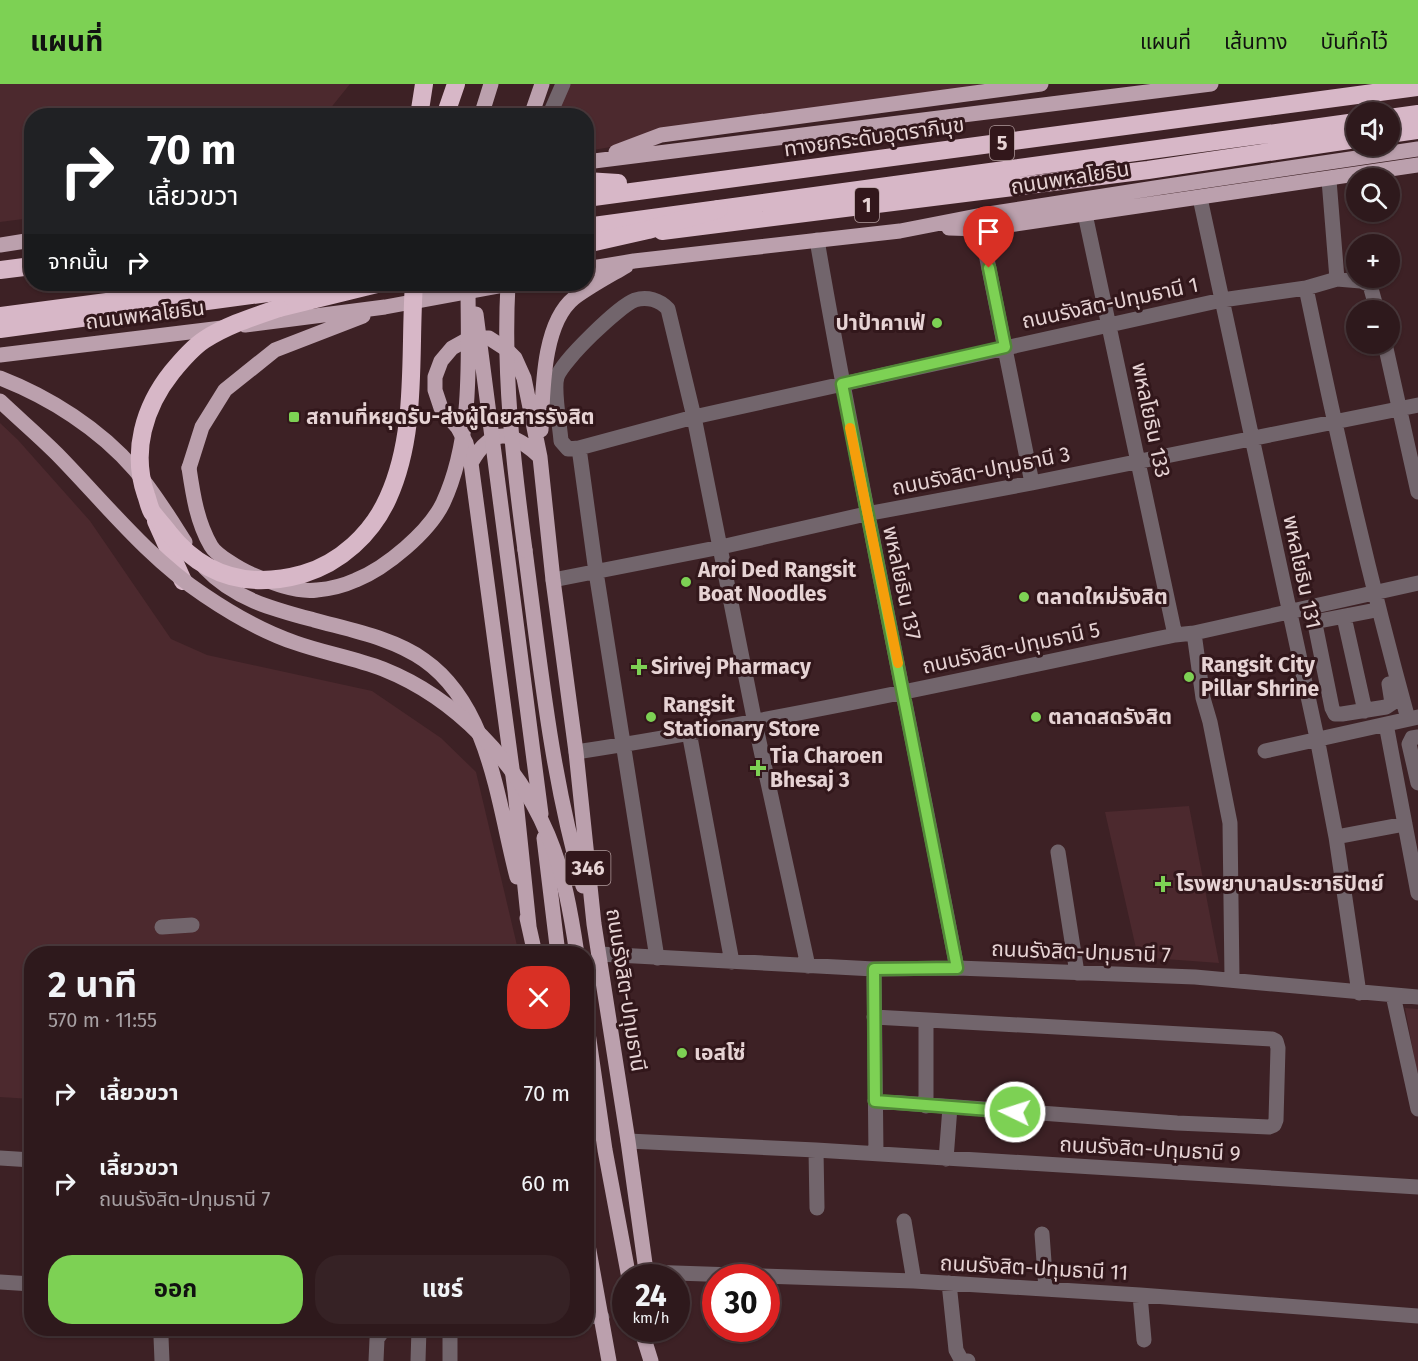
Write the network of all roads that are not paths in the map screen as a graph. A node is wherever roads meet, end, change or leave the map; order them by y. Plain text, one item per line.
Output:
1 (424, 84) edge
2 (433, 84) edge
3 (456, 84) edge
4 (491, 84) edge
5 (542, 84) edge
6 (563, 84) edge
7 (1041, 84) edge
8 (1211, 84) edge
9 (1384, 84) edge
10 (1418, 87) edge
11 (1040, 105) junction
12 (416, 108) edge
13 (418, 108) edge
14 (448, 108) edge
15 (484, 108) edge
16 (534, 108) edge
17 (552, 108) edge
18 (866, 109) junction
19 (1418, 114) edge
20 (1400, 116) edge
21 (1346, 123) edge
22 (1418, 130) edge
23 (1400, 132) edge
24 (1346, 140) edge
25 (1418, 149) edge
26 (594, 160) edge
27 (594, 161) edge
28 (1414, 167) edge
29 (1329, 180) junction
30 (594, 182) edge
31 (618, 183) junction
32 (594, 187) edge
33 (594, 197) edge
34 (1200, 198) junction
35 (719, 209) junction
36 (1086, 214) junction
37 (594, 226) edge
38 (922, 228) junction
39 (981, 229) junction
40 (594, 240) edge
41 (817, 240) junction
42 (24, 241) edge
43 (594, 241) edge
44 (0, 245) edge
45 (634, 261) junction
46 (24, 267) edge
47 (594, 268) edge
48 (0, 270) edge
49 (24, 274) edge
50 (0, 278) edge
51 (1337, 279) junction
52 (594, 286) edge
53 (1306, 288) junction
54 (120, 291) edge
55 (195, 291) edge
56 (283, 291) edge
57 (348, 291) edge
58 (414, 291) edge
59 (468, 291) edge
60 (471, 291) edge
61 (474, 291) edge
62 (508, 291) edge
63 (585, 291) edge
64 (1222, 300) junction
65 (1374, 300) edge
66 (0, 307) edge
67 (385, 307) junction
68 (0, 316) edge
69 (1109, 324) junction
70 (0, 329) edge
71 (1005, 347) junction
72 (1387, 354) edge
73 (0, 355) edge
74 (0, 378) edge
75 (842, 384) junction
76 (0, 401) edge
77 (1418, 405) edge
78 (1399, 409) junction
79 (694, 417) junction
80 (1333, 422) junction
81 (1251, 438) junction
82 (579, 448) junction
83 (540, 457) junction
84 (1138, 461) junction
85 (471, 463) junction
86 (1032, 483) junction
87 (1418, 492) edge
88 (152, 511) junction
89 (867, 514) junction
90 (721, 547) junction
91 (596, 572) junction
92 (553, 580) junction
93 (183, 581) junction
94 (1418, 583) edge
95 (1370, 594) junction
96 (1371, 611) junction
97 (1289, 612) junction
98 (1344, 616) junction
99 (1194, 633) junction
100 (1175, 635) junction
101 (904, 693) junction
102 (1365, 711) junction
103 (1413, 718) edge
104 (755, 723) junction
105 (1386, 724) junction
106 (689, 732) junction
107 (1418, 737) edge
108 (1317, 738) junction
109 (624, 745) junction
110 (1265, 751) dead end
111 (576, 752) junction
112 (1418, 783) edge
113 (1405, 824) junction
114 (1336, 837) junction
115 (1058, 852) dead end
116 (1418, 892) edge
117 (594, 924) junction
118 (192, 925) dead end
119 (529, 926) junction
120 (162, 927) dead end
121 (533, 946) edge
122 (557, 946) edge
123 (576, 946) edge
124 (599, 954) junction
125 (657, 958) junction
126 (732, 962) junction
127 (808, 966) junction
128 (957, 968) junction
129 (874, 969) junction
130 (1077, 973) junction
131 (1232, 979) junction
132 (1359, 993) junction
133 (1393, 995) junction
134 (1418, 998) edge
135 (874, 1017) junction
136 (926, 1020) junction
137 (594, 1075) edge
138 (875, 1101) junction
139 (926, 1106) junction
140 (950, 1107) junction
141 (1418, 1109) edge
142 (628, 1141) junction
143 (816, 1150) junction
144 (876, 1154) junction
145 (0, 1158) edge
146 (945, 1159) junction
147 (24, 1160) edge
148 (1418, 1187) edge
149 (818, 1208) dead end
150 (904, 1221) dead end
151 (1042, 1234) dead end
152 (626, 1264) edge
153 (645, 1264) edge
154 (690, 1276) edge
155 (914, 1281) junction
156 (0, 1282) edge
157 (24, 1284) edge
158 (949, 1284) junction
159 (1046, 1289) junction
160 (1140, 1295) junction
161 (1418, 1316) edge
162 (594, 1317) edge
163 (379, 1336) edge
164 (419, 1336) edge
165 (450, 1336) edge
166 (161, 1337) dead end
167 (1144, 1340) dead end
168 (646, 1342) edge
169 (652, 1342) edge
170 (162, 1361) edge
171 (376, 1361) edge
172 (418, 1361) edge
173 (450, 1361) edge
174 (609, 1361) edge
175 (653, 1361) edge
176 (968, 1361) edge

1 - 12 highway, bridge
2 - 13 main road
3 - 14 highway
4 - 15 main road
5 - 16 main road
6 - 17 street
7 - 18 main road
8 - 11 main road
9 - 31 highway
10 - 33 highway, ทางยกระดับอุตราภิมุข / 5
11 - 18 main road
11 - 27 main road
18 - 26 main road
19 - 20 highway
21 - 35 highway, 5
22 - 23 highway
24 - 43 highway, ถนนพหลโยธิน / 1
25 - 38 main road, ถนนพหลโยธิน / 1
28 - 29 main road
29 - 34 main road
29 - 51 street
30 - 31 highway
31 - 32 highway
34 - 36 main road
34 - 64 street, พหลโยธิน 131
35 - 37 highway, 5, bridge
35 - 40 highway, bridge
36 - 39 main road
36 - 69 street, พหลโยธิน 133
38 - 39 main road
38 - 41 main road, ถนนพหลโยธิน / 1
39 - 71 street
41 - 45 main road, ถนนพหลโยธิน / 1
41 - 75 street, พหลโยธิน 137
42 - 44 main road
45 - 47 main road, ถนนพหลโยธิน / 1
45 - 52 main road
46 - 48 highway
49 - 50 highway
51 - 53 street, ถนนรังสิต-ปทุมธานี 1
51 - 65 street, ถนนรังสิต-ปทุมธานี 1
53 - 64 street, ถนนรังสิต-ปทุมธานี 1
53 - 80 street
54 - 66 highway
55 - 68 highway, ถนนพหลโยธิน
56 - 70 highway
57 - 88 highway, bridge
58 - 88 highway, bridge
59 - 67 main road, bridge
60 - 67 main road, ถนนพหลโยธิน
61 - 122 main road, bridge
62 - 117 main road, bridge
63 - 83 main road
64 - 69 street, ถนนรังสิต-ปทุมธานี 1
64 - 81 street, พหลโยธิน 131
67 - 73 main road, ถนนพหลโยธิน
69 - 71 street, ถนนรังสิต-ปทุมธานี 1
69 - 84 street, พหลโยธิน 133
71 - 75 street, ถนนรังสิต-ปทุมธานี 1
71 - 86 street
72 - 78 street
74 - 119 main road
75 - 79 street, ถนนรังสิต-ปทุมธานี 1
75 - 89 street, พหลโยธิน 137
76 - 93 main road, bridge
77 - 78 street, ถนนรังสิต-ปทุมธานี 3
78 - 80 street, ถนนรังสิต-ปทุมธานี 3
78 - 87 street
79 - 82 street, ถนนรังสิต-ปทุมธานี 1
79 - 82 street
79 - 90 street
80 - 81 street, ถนนรังสิต-ปทุมธานี 3
80 - 95 street
81 - 84 street, ถนนรังสิต-ปทุมธานี 3
81 - 97 street, พหลโยธิน 131
82 - 91 street
83 - 85 main road
83 - 85 main road, 346
83 - 92 main road, ถนนรังสิต-ปทุมธานี / 346
84 - 86 street, ถนนรังสิต-ปทุมธานี 3
84 - 100 street, พหลโยธิน 133
85 - 119 main road, 346
86 - 89 street, ถนนรังสิต-ปทุมธานี 3
88 - 93 highway, bridge
89 - 90 street, ถนนรังสิต-ปทุมธานี 3
89 - 101 street, พหลโยธิน 137
90 - 91 street, ถนนรังสิต-ปทุมธานี 3
90 - 104 street
91 - 92 street, ถนนรังสิต-ปทุมธานี 3
91 - 109 street
92 - 111 main road, ถนนรังสิต-ปทุมธานี / 346
93 - 123 main road, bridge
94 - 95 street, ถนนรังสิต-ปทุมธานี 5
95 - 96 street
95 - 97 street, ถนนรังสิต-ปทุมธานี 5
95 - 103 street
96 - 98 street
96 - 102 street
97 - 99 street, ถนนรังสิต-ปทุมธานี 5
97 - 108 street, พหลโยธิน 131
98 - 102 street
98 - 102 street
99 - 100 street, ถนนรังสิต-ปทุมธานี 5
99 - 131 street
100 - 101 street, ถนนรังสิต-ปทุมธานี 5
101 - 104 street, ถนนรังสิต-ปทุมธานี 5
101 - 128 street, พหลโยธิน 137
103 - 105 street
104 - 106 street, ถนนรังสิต-ปทุมธานี 5
104 - 127 street
105 - 108 street
105 - 113 street
106 - 109 street, ถนนรังสิต-ปทุมธานี 5
106 - 126 street
107 - 112 street
108 - 110 street
108 - 114 street, พหลโยธิน 131
109 - 111 street, ถนนรังสิต-ปทุมธานี 5
109 - 125 street
111 - 117 main road, ถนนรังสิต-ปทุมธานี / 346
113 - 114 street
113 - 116 street
114 - 132 street, พหลโยธิน 131
115 - 130 street
117 - 124 main road, ถนนรังสิต-ปทุมธานี / 346
118 - 120 street
119 - 121 main road, 346
124 - 125 street, ถนนรังสิต-ปทุมธานี 7
124 - 142 main road, ถนนรังสิต-ปทุมธานี / 346
125 - 126 street, ถนนรังสิต-ปทุมธานี 7
126 - 127 street, ถนนรังสิต-ปทุมธานี 7
127 - 129 street, ถนนรังสิต-ปทุมธานี 7
128 - 129 street, ถนนรังสิต-ปทุมธานี 7
128 - 130 street, ถนนรังสิต-ปทุมธานี 7
129 - 135 street
130 - 131 street, ถนนรังสิต-ปทุมธานี 7
131 - 132 street, ถนนรังสิต-ปทุมธานี 7
132 - 133 street, ถนนรังสิต-ปทุมธานี 7
133 - 134 street, ถนนรังสิต-ปทุมธานี 7
133 - 141 street
135 - 136 street
135 - 138 street
136 - 139 street
136 - 140 street
137 - 152 main road
138 - 139 street
138 - 144 street
139 - 140 street
140 - 146 street
142 - 143 street, ถนนรังสิต-ปทุมธานี 9
142 - 153 main road, ถนนรังสิต-ปทุมธานี / 346
143 - 144 street, ถนนรังสิต-ปทุมธานี 9
143 - 149 street
144 - 146 street, ถนนรังสิต-ปทุมธานี 9
145 - 147 street
146 - 148 street, ถนนรังสิต-ปทุมธานี 9
150 - 155 street
151 - 159 street
154 - 155 street, ถนนรังสิต-ปทุมธานี 11
155 - 158 street, ถนนรังสิต-ปทุมธานี 11
156 - 157 street
158 - 159 street, ถนนรังสิต-ปทุมธานี 11
158 - 176 street
159 - 160 street, ถนนรังสิต-ปทุมธานี 11
160 - 161 street, ถนนรังสิต-ปทุมธานี 11
160 - 167 street
162 - 174 main road
163 - 171 street
164 - 172 street
165 - 173 street
166 - 170 street
168 - 175 main road
169 - 175 main road

